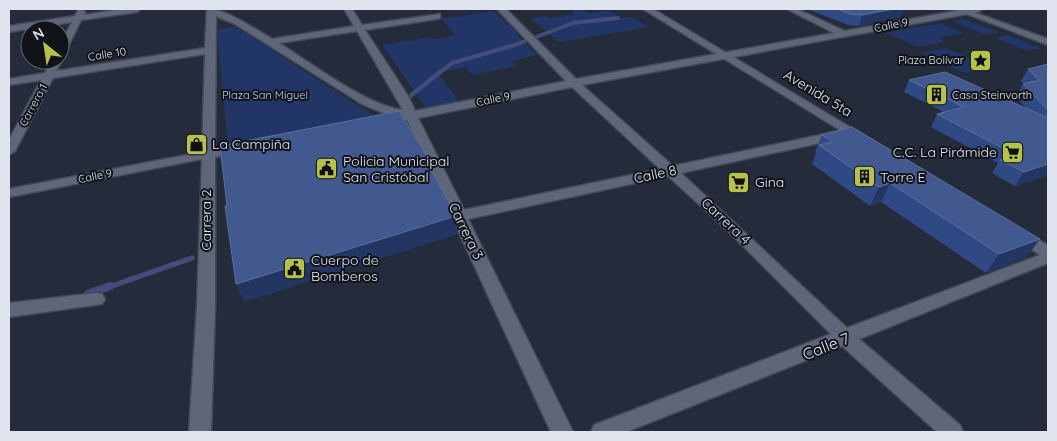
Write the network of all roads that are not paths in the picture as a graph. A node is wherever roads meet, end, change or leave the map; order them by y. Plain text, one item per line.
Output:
1 (82, 9) edge
2 (137, 9) edge
3 (348, 9) edge
4 (501, 9) edge
5 (647, 9) edge
6 (791, 9) edge
7 (978, 9) edge
8 (962, 10) edge
9 (212, 11) edge
10 (437, 16) dead end
11 (78, 18) junction
12 (238, 22) junction
13 (210, 28) junction
14 (360, 28) junction
15 (9, 29) edge
16 (70, 34) edge
17 (845, 34) junction
18 (270, 42) junction
19 (1048, 42) edge
20 (210, 50) junction
21 (727, 55) junction
22 (51, 70) edge
23 (48, 76) junction
24 (9, 82) edge
25 (574, 83) junction
26 (410, 115) junction
27 (371, 123) edge
28 (852, 132) junction
29 (256, 145) edge
30 (877, 147) edge
31 (9, 151) edge
32 (207, 155) junction
33 (670, 170) junction
34 (9, 193) edge
35 (459, 216) junction
36 (1007, 227) edge
37 (1048, 252) edge
38 (1048, 258) edge
39 (96, 299) dead end
40 (9, 310) edge
41 (846, 338) junction
42 (200, 432) edge
43 (562, 432) edge
44 (602, 432) edge
45 (952, 432) edge

1 - 11 street
2 - 11 street
3 - 14 street, Carrera 3
4 - 25 street, Carrera 4
5 - 21 street, Avenida 5ta
6 - 17 street
7 - 8 street, Calle 9
8 - 17 street, Calle 9
8 - 19 street
9 - 12 street
9 - 13 street, Carrera 2
10 - 14 street
11 - 15 street
11 - 16 street
12 - 13 street
12 - 18 street
13 - 20 street, Carrera 2
14 - 18 street
14 - 26 street, Carrera 3
17 - 21 street, Calle 9
18 - 26 street
20 - 23 street, Calle 10
20 - 32 street, Carrera 2
21 - 25 street, Calle 9
21 - 28 street, Avenida 5ta
22 - 23 street, Carrera 1
23 - 24 street, Calle 10
23 - 31 street, Carrera 1
25 - 26 street, Calle 9
25 - 33 street, Carrera 4
26 - 27 street, Calle 9
26 - 35 street, Carrera 3
28 - 30 street, Avenida 5ta
28 - 33 street, Calle 8
29 - 32 street, Calle 9
32 - 34 street, Calle 9
32 - 42 street, Carrera 2
33 - 35 street, Calle 8
33 - 41 street, Carrera 4
35 - 43 street, Carrera 3
36 - 37 street
38 - 41 street, Calle 7
39 - 40 street
41 - 44 street, Calle 7
41 - 45 street, Carrera 4

